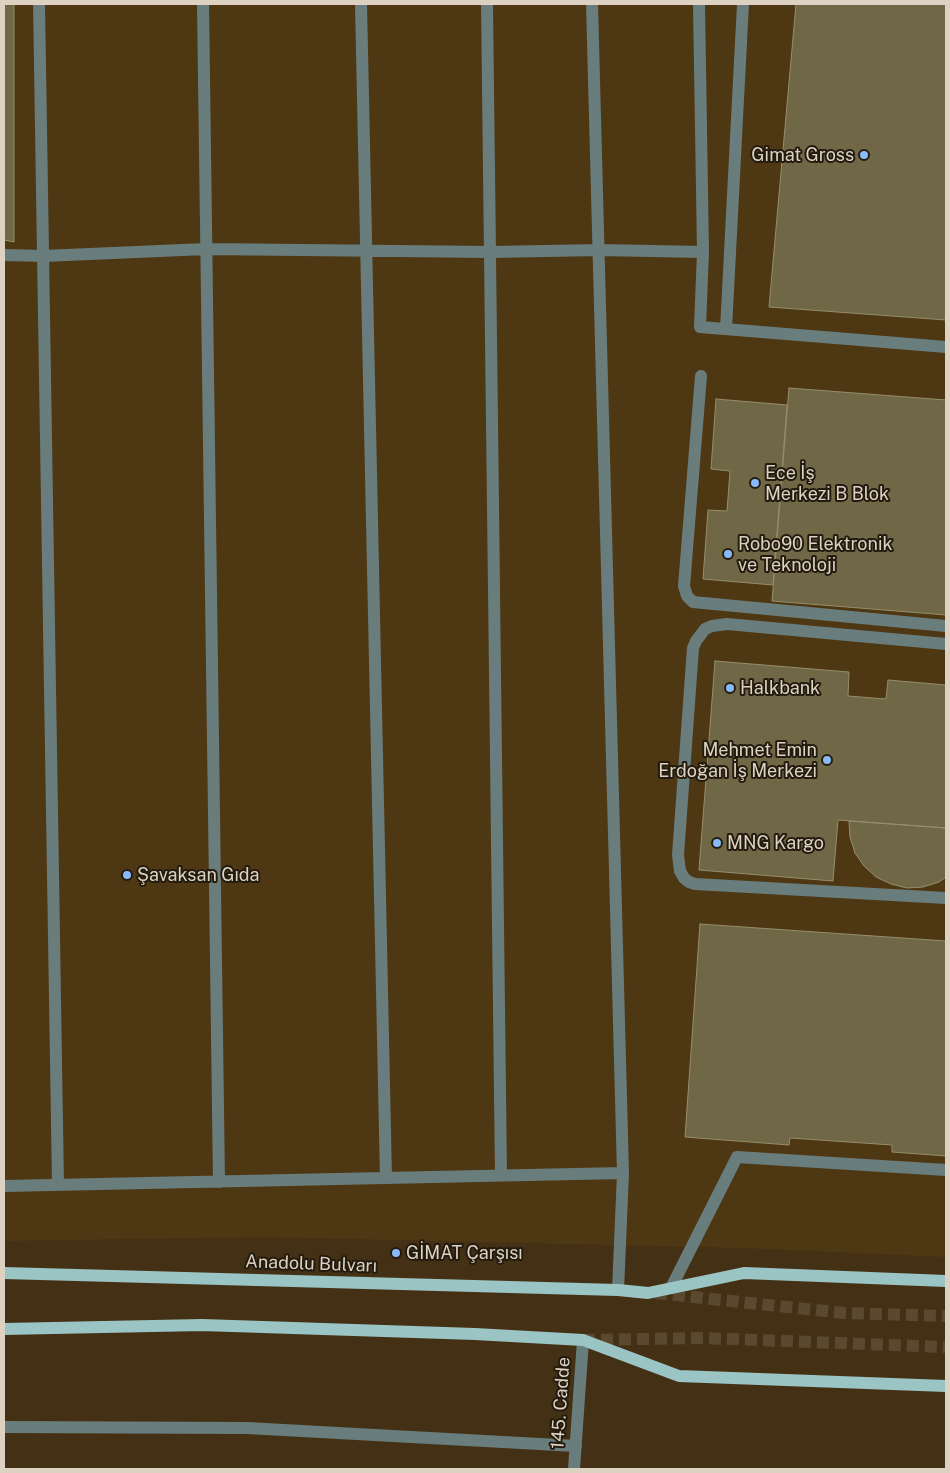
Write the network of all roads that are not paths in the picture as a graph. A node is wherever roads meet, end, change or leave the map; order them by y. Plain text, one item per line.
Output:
1 (39, 4) edge
2 (203, 4) edge
3 (361, 4) edge
4 (488, 4) edge
5 (592, 4) edge
6 (699, 4) edge
7 (743, 4) edge
8 (206, 249) junction
9 (600, 250) junction
10 (366, 251) junction
11 (490, 252) junction
12 (703, 252) junction
13 (4, 255) edge
14 (43, 256) junction
15 (726, 329) junction
16 (946, 347) edge
17 (701, 376) dead end
18 (946, 626) edge
19 (946, 644) edge
20 (946, 898) edge
21 (946, 1170) edge
22 (623, 1173) junction
23 (501, 1175) junction
24 (386, 1178) junction
25 (219, 1182) junction
26 (58, 1185) junction
27 (4, 1186) edge
28 (4, 1273) edge
29 (946, 1281) edge
30 (671, 1288) junction
31 (618, 1290) junction
32 (4, 1329) edge
33 (583, 1340) junction
34 (946, 1386) edge
35 (4, 1427) edge
36 (576, 1446) junction
37 (574, 1469) edge

1 - 14 street
2 - 8 street
3 - 10 street
4 - 11 street
5 - 9 street
6 - 12 street
7 - 15 street
8 - 10 street
8 - 14 street
8 - 25 street
9 - 11 street
9 - 12 street
9 - 22 street
10 - 11 street
10 - 24 street
11 - 23 street
12 - 15 street
13 - 14 street
14 - 26 street
15 - 16 street
17 - 18 street
19 - 20 street
21 - 30 street
22 - 23 street
22 - 31 street
23 - 24 street
24 - 25 street
25 - 26 street
26 - 27 street
28 - 31 main road, Anadolu Bulvarı
29 - 30 main road, Anadolu Bulvarı
30 - 31 main road, Anadolu Bulvarı
32 - 33 main road
33 - 34 main road
33 - 36 street, 145. Cadde
35 - 36 street
36 - 37 street, 145. Cadde

